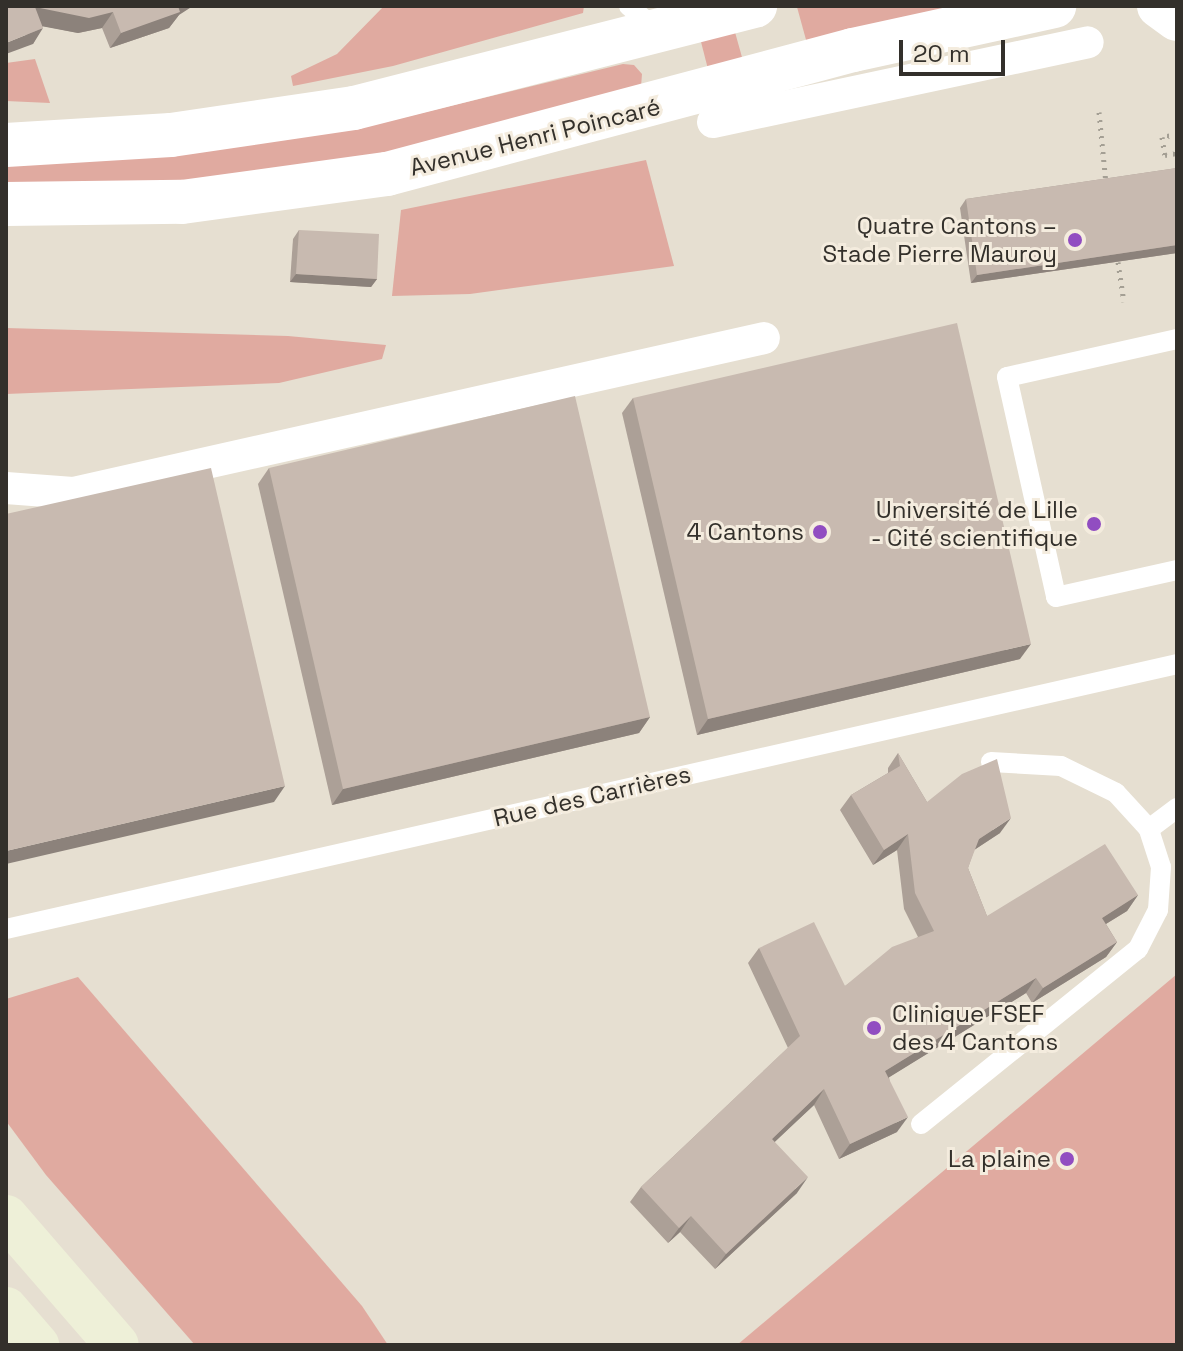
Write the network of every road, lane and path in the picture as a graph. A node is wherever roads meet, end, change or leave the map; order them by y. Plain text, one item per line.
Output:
1 (755, 6) edge
2 (1054, 6) edge
3 (643, 19) edge
4 (1088, 42) dead end
5 (1099, 112) dead end
6 (713, 122) dead end
7 (1177, 134) edge
8 (6, 145) edge
9 (1177, 153) edge
10 (1106, 186) edge
11 (6, 204) edge
12 (1118, 262) edge
13 (1124, 302) dead end
14 (764, 338) dead end
15 (1177, 339) edge
16 (6, 488) edge
17 (1177, 570) edge
18 (1177, 664) edge
19 (991, 762) edge
20 (1177, 808) edge
21 (1149, 829) junction
22 (6, 929) edge
23 (921, 1124) dead end
24 (6, 1217) edge
25 (6, 1309) edge
26 (37, 1345) edge
27 (117, 1345) edge

1 - 3 street
2 - 11 street, Avenue Henri Poincaré
3 - 8 street
4 - 6 street
5 - 10 path
7 - 9 path
12 - 13 path
14 - 16 street
15 - 17 lane
18 - 22 lane, Rue des Carrières
19 - 21 lane
20 - 21 lane
21 - 23 lane
24 - 27 main road
25 - 26 main road

